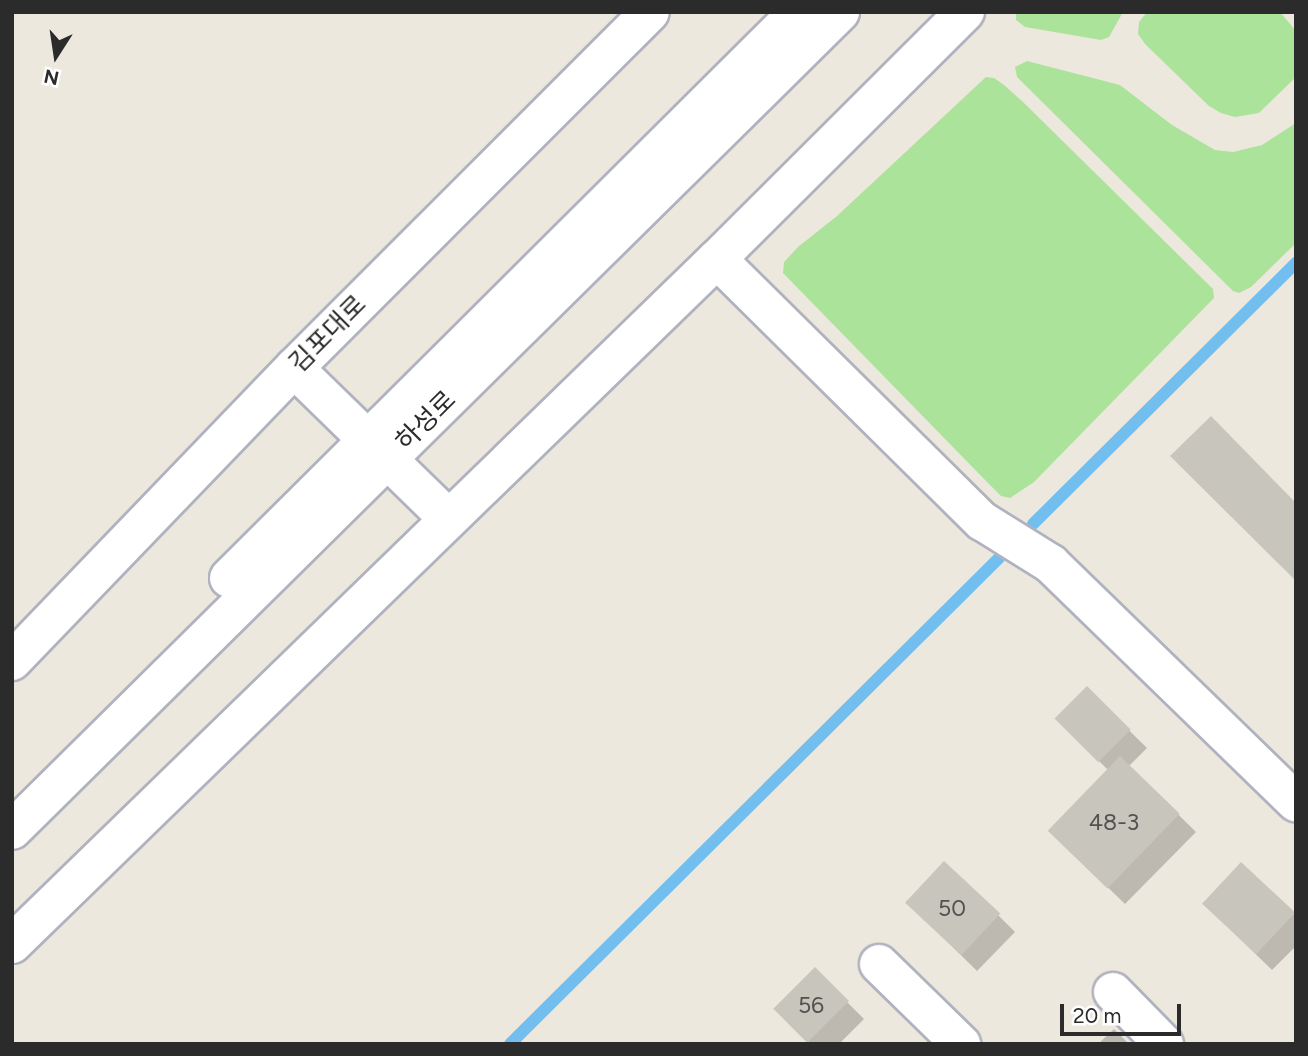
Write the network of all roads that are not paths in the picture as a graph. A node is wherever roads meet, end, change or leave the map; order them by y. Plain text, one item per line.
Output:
1 (650, 12) edge
2 (798, 12) edge
3 (840, 12) edge
4 (965, 12) edge
5 (717, 259) junction
6 (294, 368) junction
7 (378, 449) junction
8 (449, 519) junction
9 (12, 661) edge
10 (12, 794) edge
11 (1296, 802) edge
12 (12, 830) edge
13 (12, 944) edge
14 (879, 964) dead end
15 (1113, 992) dead end
16 (961, 1044) edge
17 (1164, 1044) edge

1 - 6 street, 김포대로
2 - 7 street, 하성로
3 - 7 street, 하성로
4 - 5 street
5 - 8 street
5 - 11 street
6 - 7 street
6 - 9 street, 김포대로
7 - 8 street
7 - 10 street, 하성로
7 - 12 street, 하성로
8 - 13 street
14 - 16 street
15 - 17 street

